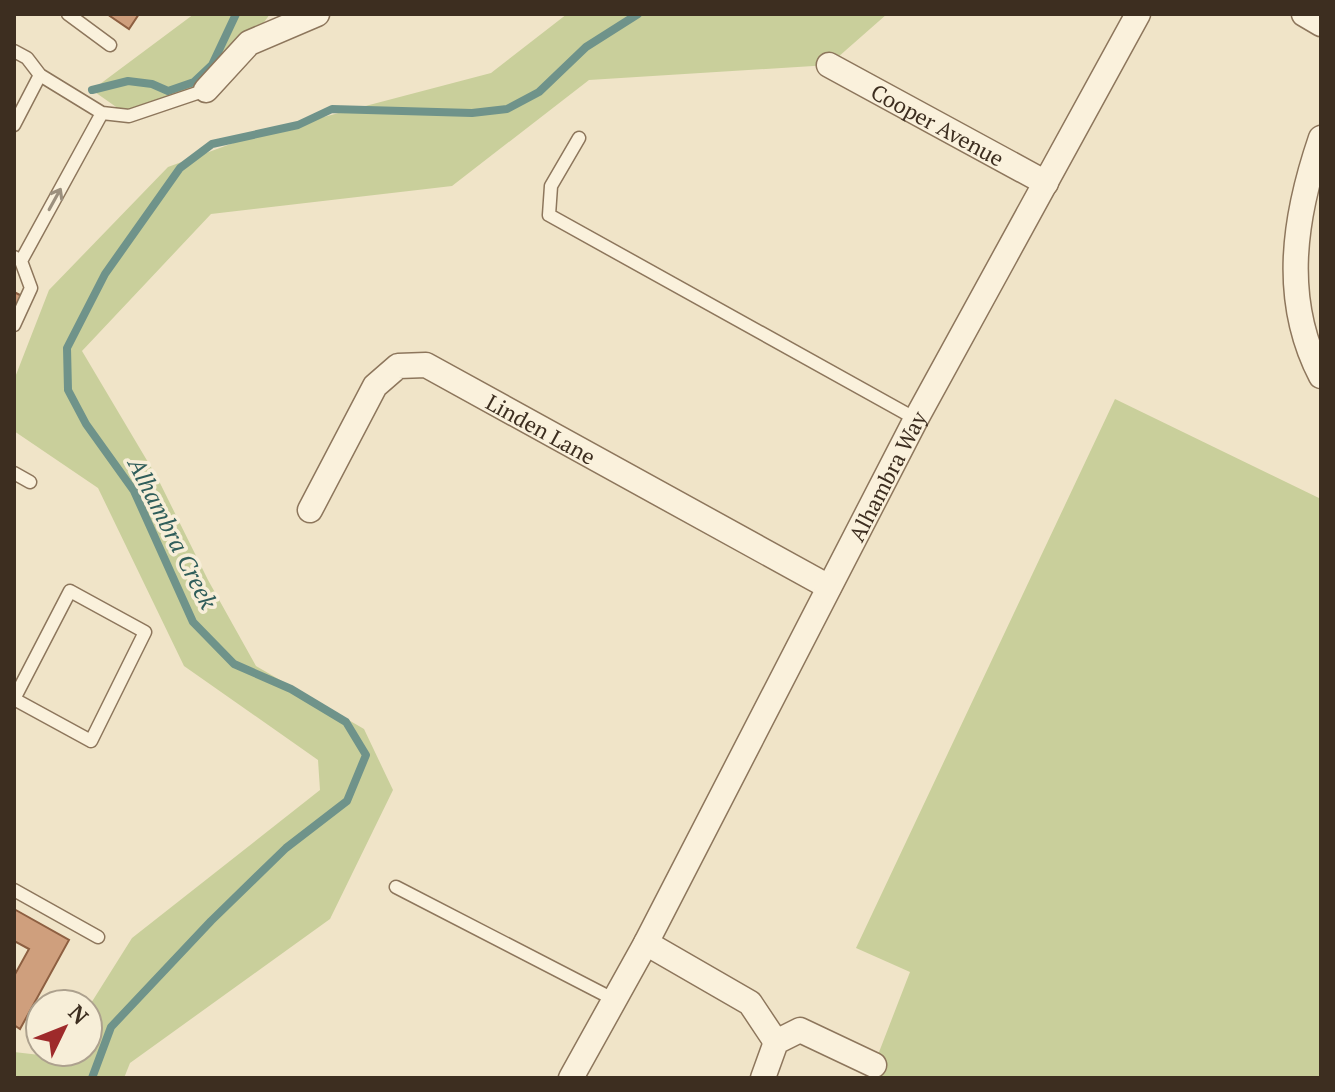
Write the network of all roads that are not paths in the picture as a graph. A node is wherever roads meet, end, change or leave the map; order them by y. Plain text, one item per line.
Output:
1 (68, 14) edge
2 (317, 14) edge
3 (1138, 14) edge
4 (1304, 14) edge
5 (1321, 24) edge
6 (110, 45) dead end
7 (14, 51) edge
8 (829, 65) dead end
9 (40, 75) junction
10 (206, 90) joint
11 (102, 113) junction
12 (14, 125) edge
13 (579, 138) dead end
14 (1321, 138) edge
15 (1046, 183) junction
16 (18, 259) edge
17 (14, 325) edge
18 (1321, 376) edge
19 (916, 419) junction
20 (14, 473) edge
21 (30, 482) dead end
22 (310, 510) dead end
23 (829, 587) junction
24 (14, 700) edge
25 (396, 887) dead end
26 (14, 890) edge
27 (98, 937) dead end
28 (646, 943) junction
29 (615, 1000) junction
30 (776, 1042) junction
31 (874, 1065) dead end
32 (571, 1078) edge
33 (763, 1078) edge

1 - 6 lane
2 - 10 street
3 - 15 street, Alhambra Way
4 - 5 street
7 - 9 lane
8 - 15 street, Cooper Avenue
9 - 11 lane
9 - 12 lane
10 - 11 lane
16 -> 11 lane
13 - 19 lane
14 - 18 street
15 - 19 street, Alhambra Way
16 - 17 lane
19 - 23 street, Alhambra Way
20 - 21 lane
22 - 23 street, Linden Lane
23 - 28 street, Alhambra Way
24 - 24 lane
25 - 29 lane
26 - 27 lane
28 - 29 street, Alhambra Way
28 - 30 street
29 - 32 street, Alhambra Way
30 - 31 street
30 - 33 street

